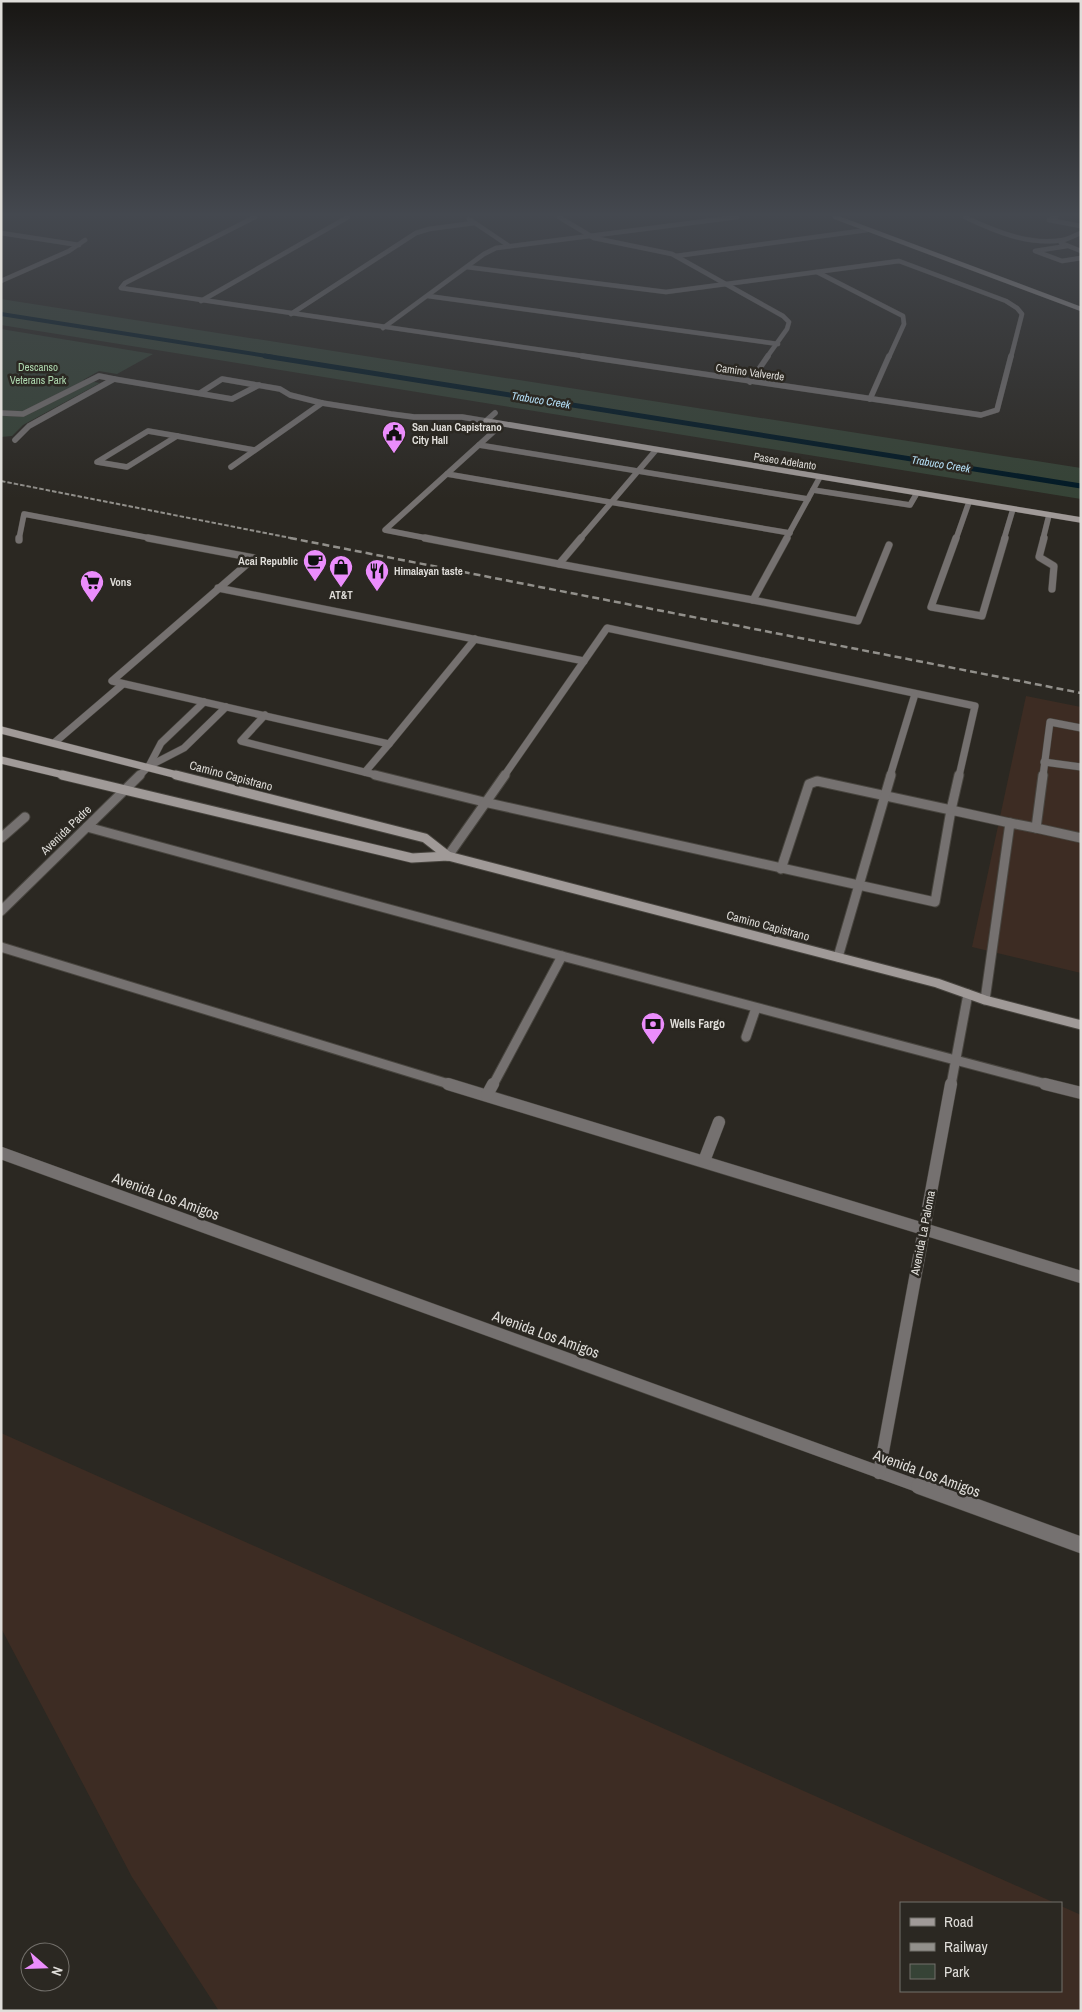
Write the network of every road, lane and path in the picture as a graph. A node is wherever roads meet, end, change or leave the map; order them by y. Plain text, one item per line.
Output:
1 (269, 311) edge
2 (296, 311) edge
3 (408, 311) edge
4 (537, 311) edge
5 (774, 311) edge
6 (894, 311) edge
7 (1020, 311) edge
8 (291, 314) junction
9 (384, 328) junction
10 (778, 344) junction
11 (114, 379) junction
12 (750, 382) junction
13 (259, 385) junction
14 (200, 393) junction
15 (870, 399) junction
16 (322, 403) junction
17 (1, 413) edge
18 (495, 413) dead end
19 (486, 421) junction
20 (502, 424) junction
21 (177, 436) junction
22 (15, 440) dead end
23 (479, 445) junction
24 (254, 450) junction
25 (656, 450) junction
26 (231, 467) dead end
27 (638, 471) junction
28 (447, 474) junction
29 (820, 477) junction
30 (813, 490) junction
31 (917, 493) junction
32 (808, 499) junction
33 (612, 502) junction
34 (969, 502) junction
35 (1013, 509) junction
36 (1049, 515) junction
37 (1081, 520) edge
38 (790, 533) junction
39 (18, 540) dead end
40 (889, 545) dead end
41 (559, 564) junction
42 (218, 588) junction
43 (1052, 589) dead end
44 (753, 600) junction
45 (475, 639) junction
46 (584, 661) junction
47 (123, 684) junction
48 (915, 694) junction
49 (204, 702) junction
50 (226, 707) junction
51 (265, 715) junction
52 (1081, 728) edge
53 (1, 730) edge
54 (54, 743) junction
55 (389, 744) junction
56 (1, 760) edge
57 (1044, 762) junction
58 (149, 766) junction
59 (1081, 767) edge
60 (364, 772) junction
61 (125, 790) junction
62 (885, 795) junction
63 (484, 802) junction
64 (951, 810) junction
65 (25, 817) dead end
66 (1010, 823) junction
67 (87, 827) junction
68 (1036, 828) junction
69 (1, 838) edge
70 (1081, 838) edge
71 (448, 856) junction
72 (781, 869) junction
73 (857, 886) junction
74 (1, 911) edge
75 (1, 947) edge
76 (562, 956) junction
77 (838, 957) junction
78 (968, 994) junction
79 (985, 1000) junction
80 (756, 1008) junction
81 (1081, 1025) edge
82 (746, 1038) dead end
83 (957, 1061) junction
84 (1081, 1093) edge
85 (487, 1095) junction
86 (719, 1122) dead end
87 (1, 1154) edge
88 (704, 1161) junction
89 (924, 1228) junction
90 (1081, 1277) edge
91 (879, 1473) junction
92 (1081, 1545) edge

1 - 8 street, Camino Valverde
2 - 8 street
3 - 9 street
4 - 10 street
5 - 10 street
6 - 15 street
7 - 15 street, Camino Valverde
8 - 9 street, Camino Valverde
9 - 12 street, Camino Valverde
10 - 12 street
11 - 14 street
11 - 17 street
11 - 22 street
12 - 15 street, Camino Valverde
13 - 14 street
13 - 14 street
13 - 16 street
16 - 19 street
16 - 24 street
18 - 19 street
19 - 20 main road, Paseo Adelanto
20 - 23 street
20 - 25 main road, Paseo Adelanto
21 - 21 street
21 - 24 street
23 - 27 street
23 - 28 street
24 - 26 street
25 - 27 street
25 - 29 main road, Paseo Adelanto
27 - 32 street
27 - 33 street
28 - 33 street
28 - 41 street
29 - 30 street
29 - 31 main road, Paseo Adelanto
30 - 31 street
30 - 32 street
31 - 34 main road, Paseo Adelanto
32 - 38 street
33 - 38 street
33 - 41 street
34 - 35 main road, Paseo Adelanto
34 - 35 street
35 - 36 main road, Paseo Adelanto
36 - 37 main road, Paseo Adelanto
36 - 43 street
38 - 44 street
39 - 42 street
40 - 44 street
41 - 44 street
42 - 45 street
42 - 47 street
45 - 46 street
45 - 55 street
46 - 48 street
46 - 63 street
47 - 49 street
47 - 54 street
48 - 62 street
48 - 64 street
49 - 50 street
49 - 58 street
50 - 51 street
50 - 58 street
51 - 55 street
51 - 60 street
52 - 57 street
53 - 54 main road, Camino Capistrano
54 - 58 main road, Camino Capistrano
55 - 60 street
56 - 61 main road, Camino Capistrano
57 - 59 street
57 - 68 street
58 - 61 street, Avenida Padre
58 - 71 main road, Camino Capistrano
60 - 63 street
61 - 67 street, Avenida Padre
61 - 71 main road, Camino Capistrano
62 - 64 street
62 - 72 street
62 - 73 street
63 - 71 street
63 - 72 street
64 - 66 street
64 - 73 street
65 - 69 street
66 - 68 street
66 - 79 street
67 - 74 street, Avenida Padre
67 - 76 street
68 - 70 street
71 - 77 main road, Camino Capistrano
72 - 73 street
73 - 77 street
75 - 85 street
76 - 80 street
76 - 85 street
77 - 78 main road, Camino Capistrano
78 - 79 main road, Camino Capistrano
78 - 83 street, Avenida La Paloma
79 - 81 main road, Camino Capistrano
80 - 82 street
80 - 83 street
83 - 84 street
83 - 89 street, Avenida La Paloma
85 - 88 street
86 - 88 street
87 - 91 street, Avenida Los Amigos
88 - 89 street
89 - 90 street
89 - 91 street, Avenida La Paloma
91 - 92 street, Avenida Los Amigos

